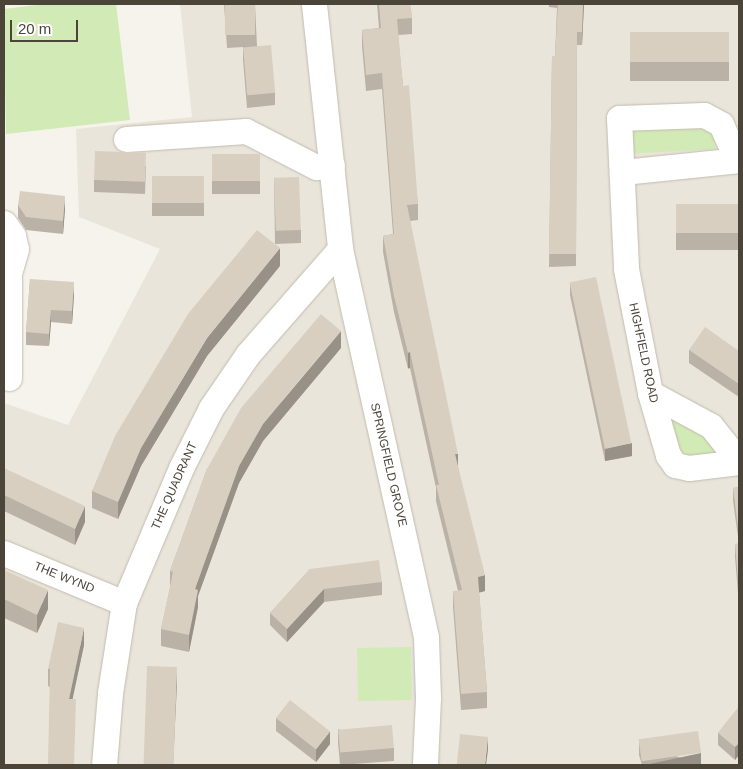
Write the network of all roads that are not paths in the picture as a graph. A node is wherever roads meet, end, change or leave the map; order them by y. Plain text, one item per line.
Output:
1 (314, 4) edge
2 (126, 139) dead end
3 (738, 160) edge
4 (332, 165) junction
5 (623, 172) junction
6 (4, 223) edge
7 (340, 249) junction
8 (9, 378) dead end
9 (650, 393) junction
10 (739, 461) edge
11 (4, 553) edge
12 (124, 603) junction
13 (104, 765) edge
14 (424, 765) edge

1 - 4 street, SPRINGFIELD GROVE
2 - 4 street
3 - 5 street
3 - 5 street, HIGHFIELD ROAD
4 - 7 street, SPRINGFIELD GROVE
5 - 9 street, HIGHFIELD ROAD
6 - 8 street
7 - 12 street, THE QUADRANT
7 - 14 street, SPRINGFIELD GROVE
9 - 10 street
9 - 10 street, HIGHFIELD ROAD
11 - 12 street, THE WYND
12 - 13 street, THE QUADRANT

